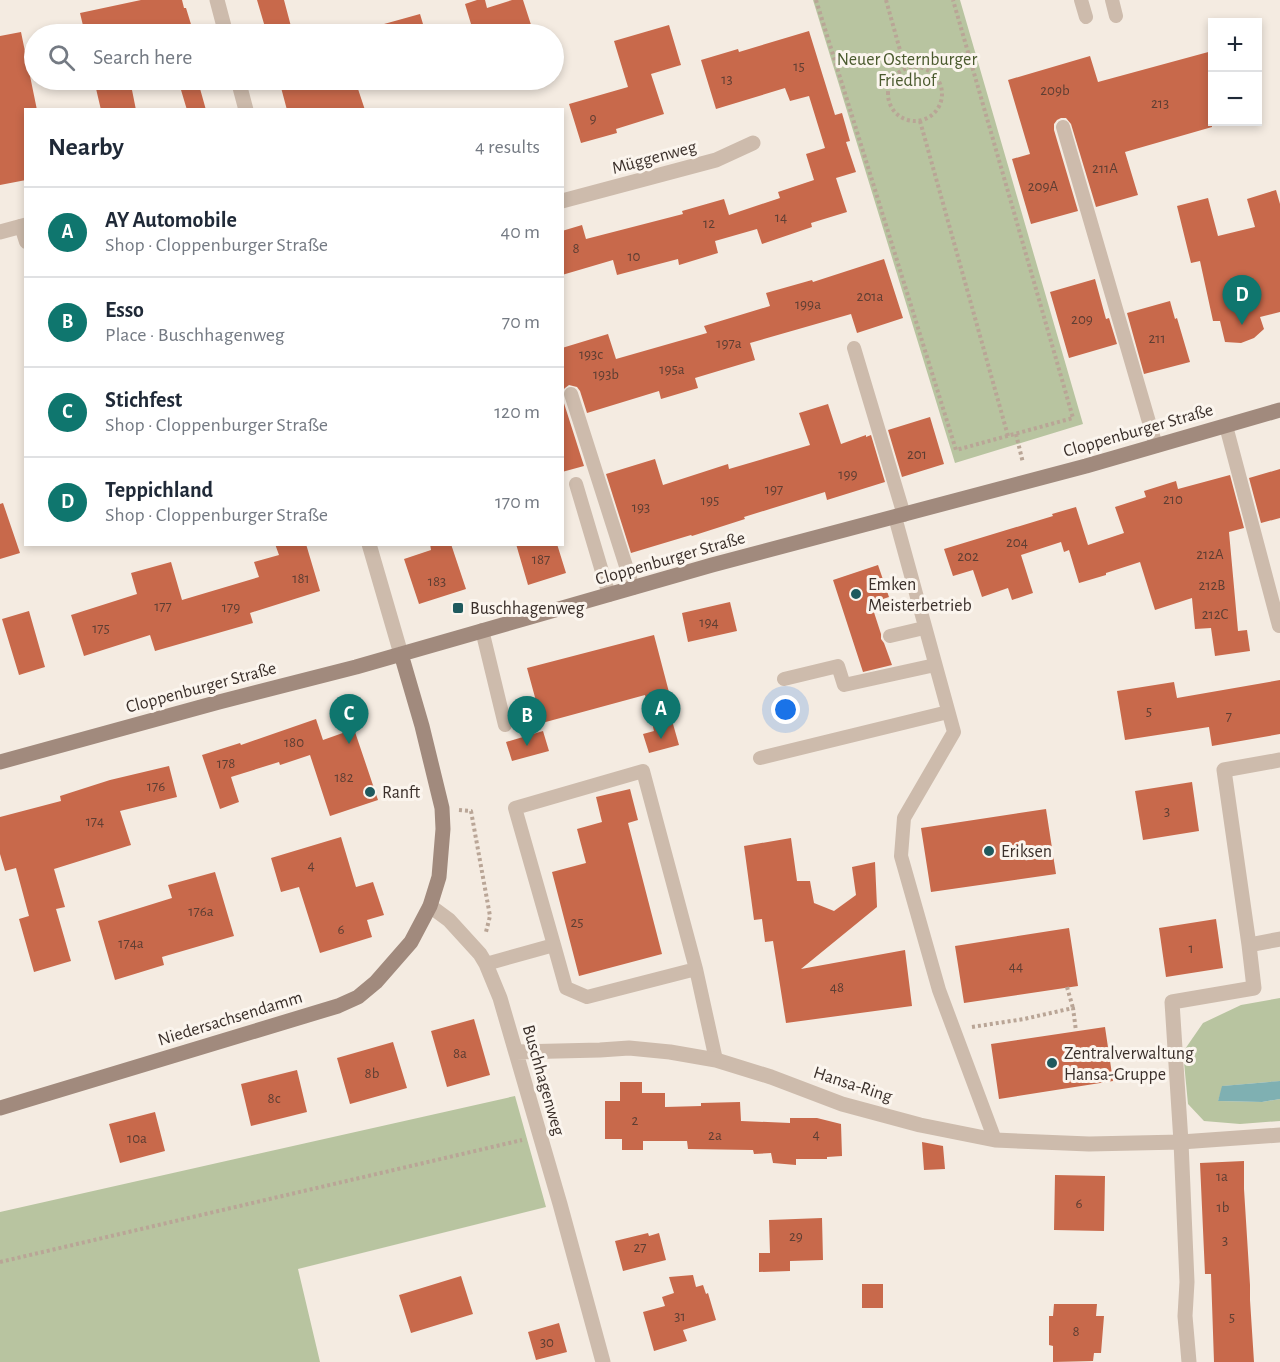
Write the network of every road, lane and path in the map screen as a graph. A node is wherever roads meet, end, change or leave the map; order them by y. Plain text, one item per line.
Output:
1 (217, 0) edge
2 (816, 0) edge
3 (886, 0) edge
4 (953, 0) edge
5 (1082, 0) edge
6 (1112, 0) edge
7 (1116, 16) dead end
8 (1086, 17) dead end
9 (223, 24) edge
10 (905, 68) junction
11 (241, 90) edge
12 (245, 108) edge
13 (920, 121) junction
14 (1063, 127) dead end
15 (753, 143) dead end
16 (564, 200) edge
17 (23, 226) edge
18 (0, 232) edge
19 (854, 348) dead end
20 (571, 394) dead end
21 (1280, 410) edge
22 (1226, 426) junction
23 (1016, 434) junction
24 (1008, 436) junction
25 (1156, 446) junction
26 (1028, 481) junction
27 (576, 484) dead end
28 (899, 516) junction
29 (370, 546) edge
30 (633, 588) junction
31 (609, 595) junction
32 (1279, 626) edge
33 (924, 628) junction
34 (482, 630) junction
35 (890, 636) dead end
36 (401, 654) junction
37 (935, 665) junction
38 (784, 679) dead end
39 (948, 712) junction
40 (505, 725) dead end
41 (760, 758) dead end
42 (1280, 760) edge
43 (0, 762) edge
44 (442, 808) junction
45 (430, 906) junction
46 (485, 935) dead end
47 (1280, 939) edge
48 (554, 945) junction
49 (1249, 945) junction
50 (486, 964) junction
51 (696, 969) junction
52 (1067, 987) dead end
53 (1073, 1008) junction
54 (953, 1030) junction
55 (1076, 1031) dead end
56 (516, 1052) junction
57 (716, 1060) junction
58 (0, 1108) edge
59 (1280, 1135) edge
60 (540, 1136) junction
61 (995, 1140) junction
62 (1181, 1142) junction
63 (0, 1262) edge
64 (603, 1362) edge
65 (1190, 1362) edge

1 - 9 street
2 - 24 path
3 - 10 path
4 - 23 path
5 - 8 lane
6 - 7 lane
10 - 13 path
10 - 13 path
11 - 12 street
13 - 24 path
14 - 25 lane
15 - 16 street, Müggenweg
17 - 18 street
19 - 28 lane
20 - 30 lane
21 - 22 main road, Cloppenburger Straße
22 - 25 main road, Cloppenburger Straße
22 - 32 lane
23 - 24 path
23 - 26 path
25 - 26 main road, Cloppenburger Straße
26 - 28 main road, Cloppenburger Straße
27 - 31 lane
28 - 30 main road, Cloppenburger Straße
28 - 33 lane
29 - 36 street
30 - 31 main road, Cloppenburger Straße
31 - 34 main road, Cloppenburger Straße
33 - 35 lane
33 - 37 lane
34 - 36 main road, Cloppenburger Straße
34 - 40 lane
36 - 43 main road, Cloppenburger Straße
36 - 44 main road
37 - 38 lane
37 - 39 lane
39 - 41 lane
39 - 54 lane
42 - 49 street
44 - 45 main road
44 - 46 path
45 - 50 street, Buschhagenweg
45 - 58 main road, Niedersachsendamm
47 - 49 street
48 - 50 lane
48 - 51 lane
48 - 51 lane
49 - 62 street
50 - 56 street, Buschhagenweg
51 - 57 lane
52 - 53 path
53 - 54 path
53 - 55 path
54 - 61 lane
56 - 57 street, Hansa-Ring
56 - 60 street, Buschhagenweg
57 - 61 street, Hansa-Ring
59 - 62 street, Hansa-Ring
60 - 63 path
60 - 64 street, Buschhagenweg
61 - 62 street, Hansa-Ring
62 - 65 street

